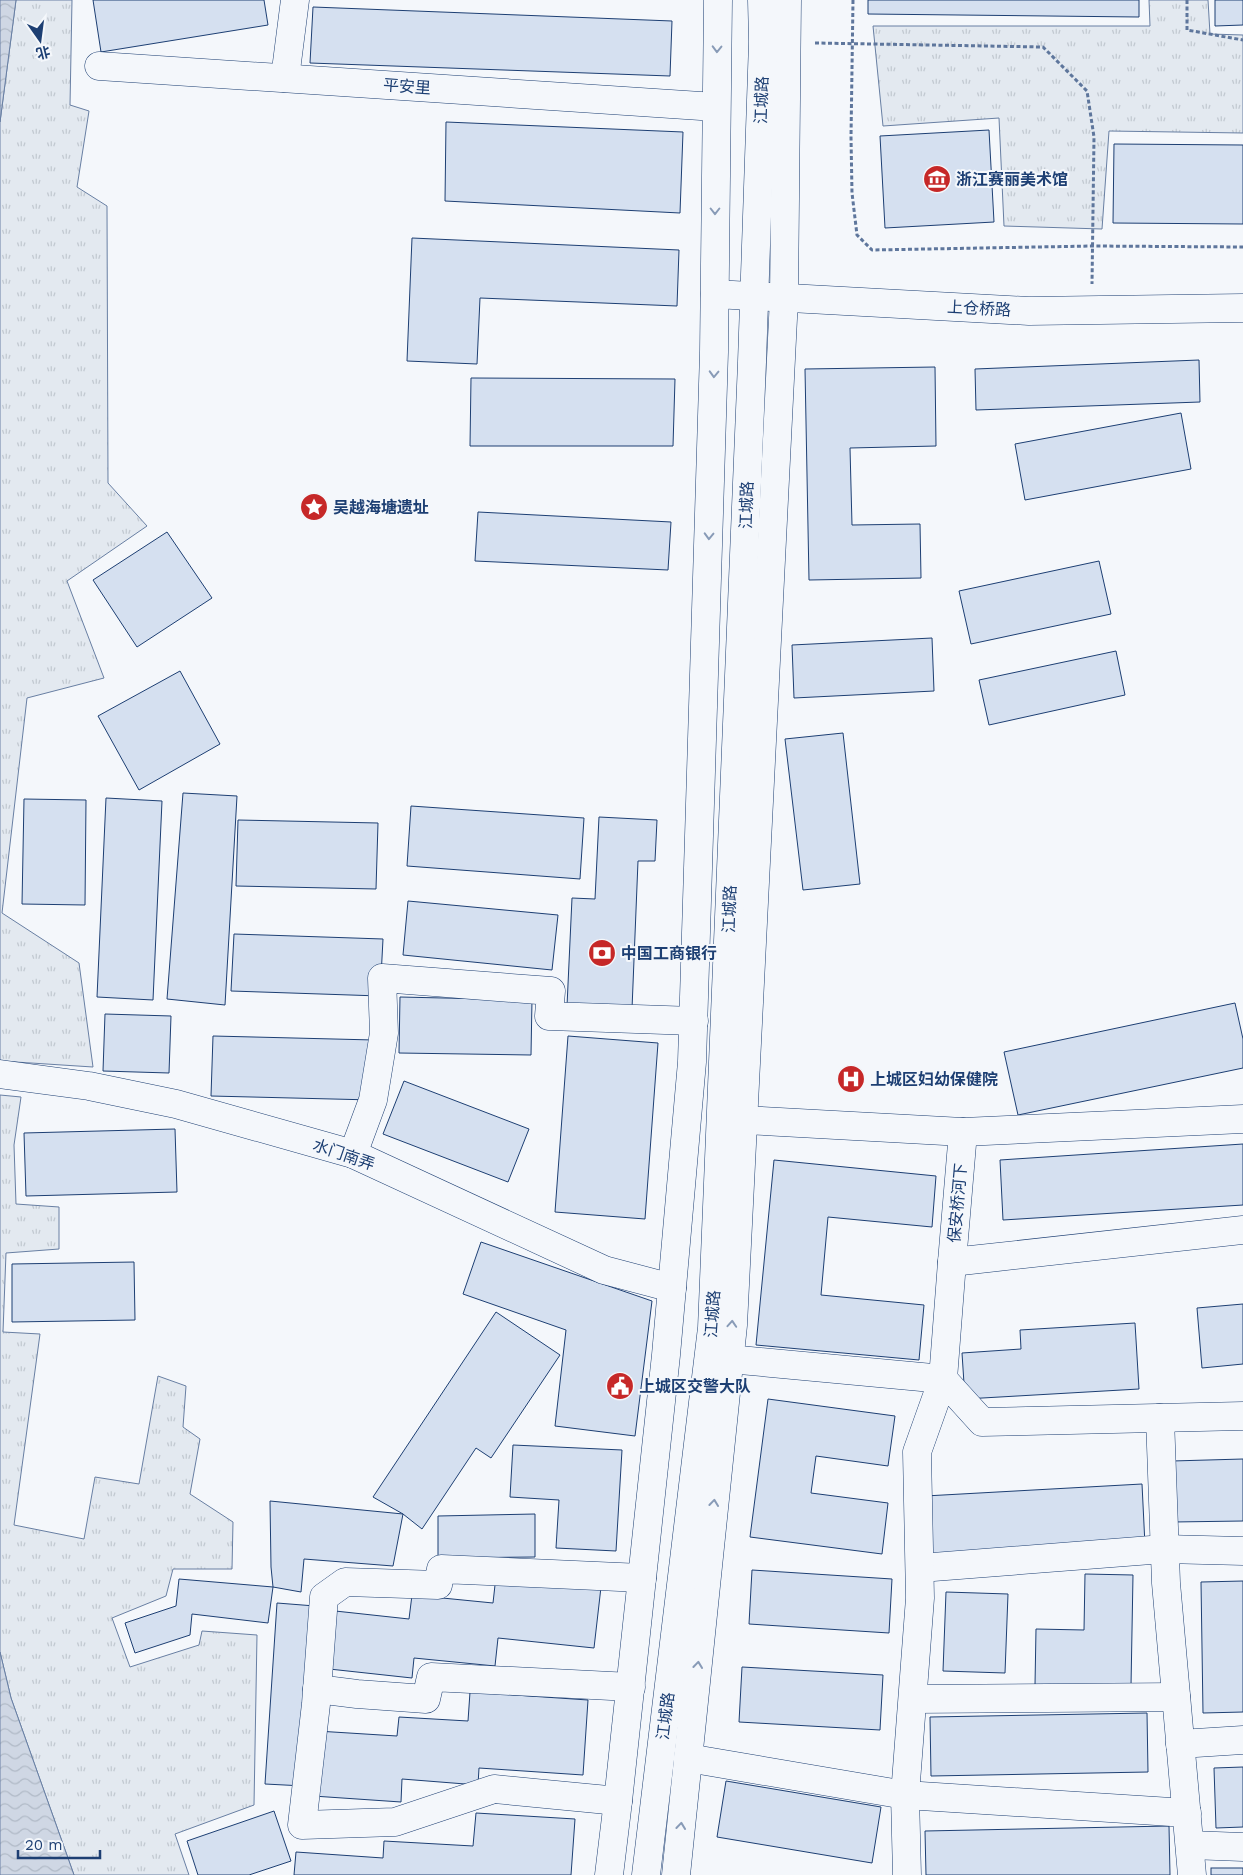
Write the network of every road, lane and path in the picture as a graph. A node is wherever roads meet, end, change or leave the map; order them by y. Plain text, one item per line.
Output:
1 (295, 0) edge
2 (718, 0) edge
3 (762, 0) edge
4 (787, 0) edge
5 (853, 0) edge
6 (1187, 0) edge
7 (1243, 40) edge
8 (787, 43) junction
9 (852, 44) junction
10 (99, 66) dead end
11 (285, 78) junction
12 (716, 107) junction
13 (1092, 246) junction
14 (1243, 247) edge
15 (715, 294) junction
16 (754, 296) junction
17 (784, 298) junction
18 (1243, 308) edge
19 (1093, 310) junction
20 (694, 1021) junction
21 (0, 1074) edge
22 (1243, 1119) edge
23 (744, 1120) junction
24 (963, 1132) junction
25 (353, 1154) junction
26 (1243, 1230) edge
27 (952, 1262) junction
28 (672, 1288) junction
29 (729, 1359) junction
30 (943, 1379) junction
31 (1243, 1416) edge
32 (1160, 1418) junction
33 (1164, 1549) junction
34 (1243, 1551) edge
35 (920, 1568) junction
36 (642, 1578) junction
37 (631, 1687) junction
38 (318, 1689) junction
39 (1176, 1697) junction
40 (913, 1698) junction
41 (1243, 1740) edge
42 (1180, 1744) junction
43 (688, 1758) junction
44 (905, 1795) junction
45 (618, 1801) junction
46 (1187, 1814) junction
47 (1190, 1845) junction
48 (1243, 1847) edge
49 (609, 1875) edge
50 (646, 1875) edge
51 (676, 1875) edge
52 (907, 1875) edge
53 (1192, 1875) edge

1 - 11 street
2 -> 12 street, 江城路
3 - 16 street, 江城路
4 - 8 street, 江城路
5 - 9 path
6 - 7 path
8 - 9 path
8 - 17 street, 江城路
9 - 13 path
9 - 13 path
10 - 11 street, 平安里
11 - 12 street, 平安里
12 -> 15 street, 江城路
13 - 14 path
13 - 19 path
15 - 16 street, 上仓桥路
15 -> 20 street, 江城路
16 - 17 street, 上仓桥路
16 - 50 street, 江城路
17 - 19 street, 上仓桥路
17 - 23 street, 江城路
18 - 19 street, 上仓桥路
20 - 25 street
20 - 28 street, 江城路
21 - 25 street, 水门南弄
22 - 24 street
23 - 24 street
29 -> 23 street, 江城路
24 - 27 street, 保安桥河下
25 - 28 street, 水门南弄
26 - 27 street, 保安桥河下
27 - 30 street
28 - 36 street, 江城路
29 - 30 street
43 -> 29 street, 江城路
30 - 32 street
30 - 35 street
31 - 32 street
32 - 33 street
33 - 34 street
33 - 35 street
33 - 39 street
35 - 40 street
36 - 37 street, 江城路
36 - 38 street
37 - 38 street
37 - 45 street, 江城路
38 - 45 street
39 - 40 street
39 - 42 street
40 - 44 street
41 - 42 street
42 - 46 street
43 - 44 street
51 -> 43 street, 江城路
44 - 46 street
44 - 52 street
45 - 49 street, 江城路
46 - 47 street
47 - 48 street
47 - 53 street

